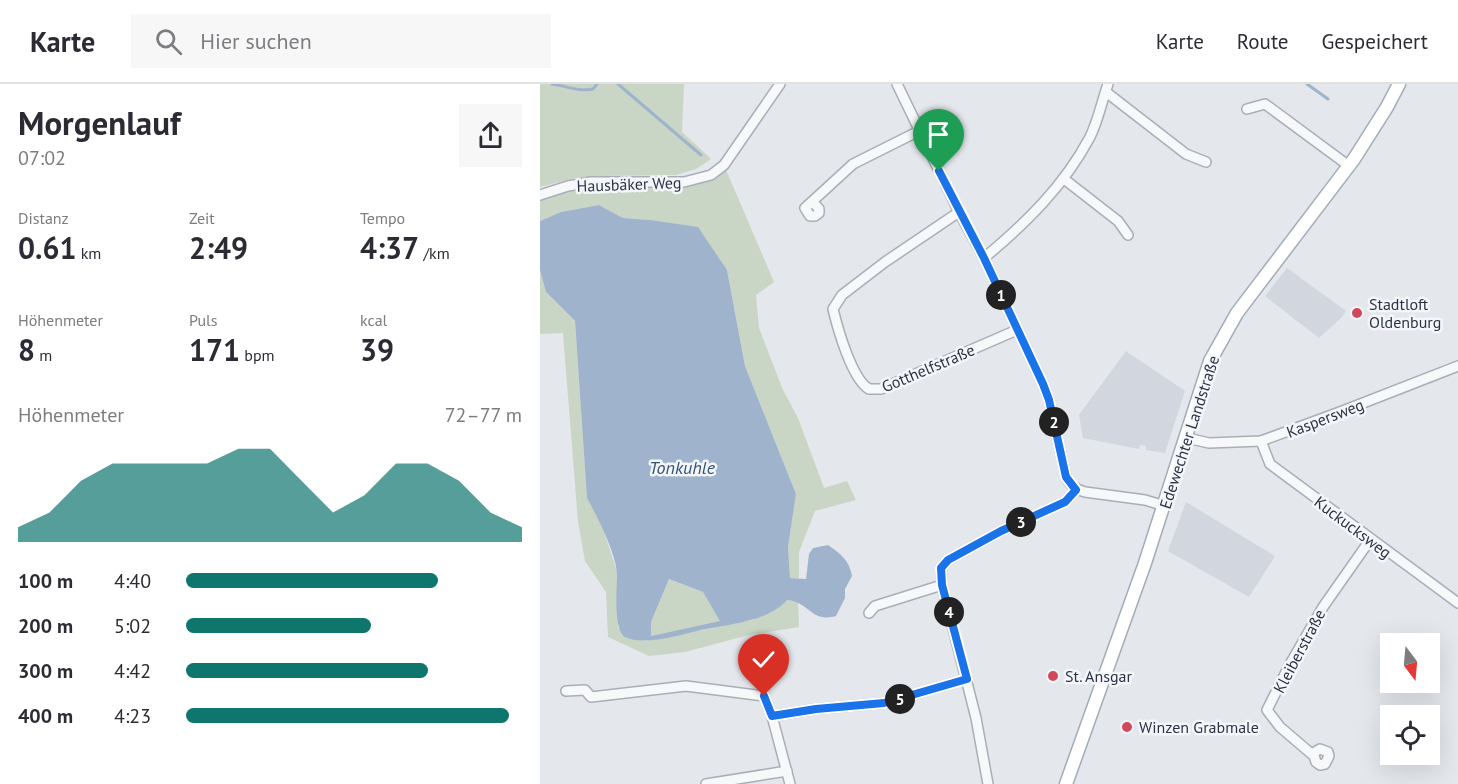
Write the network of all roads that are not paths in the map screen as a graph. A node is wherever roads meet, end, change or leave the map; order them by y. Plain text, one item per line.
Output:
1 (780, 84) edge
2 (897, 84) edge
3 (1399, 84) edge
4 (1107, 88) edge
5 (1247, 108) dead end
6 (919, 131) junction
7 (1206, 162) dead end
8 (1349, 166) junction
9 (1064, 179) junction
10 (540, 195) edge
11 (813, 202) dead end
12 (959, 212) junction
13 (1128, 235) dead end
14 (984, 258) junction
15 (1017, 330) junction
16 (1458, 366) edge
17 (1187, 438) junction
18 (1261, 441) junction
19 (1076, 490) junction
20 (1165, 506) junction
21 (1370, 540) junction
22 (942, 585) junction
23 (1458, 603) edge
24 (872, 610) dead end
25 (967, 679) junction
26 (566, 691) dead end
27 (772, 716) junction
28 (1314, 756) dead end
29 (787, 771) junction
30 (706, 784) edge
31 (790, 784) edge
32 (988, 784) edge
33 (1066, 784) edge

1 - 10 street, Hausbäker Weg
2 - 6 street
3 - 8 main road, Edewechter Landstraße
4 - 7 street
4 - 9 street
5 - 8 street
6 - 11 street
6 - 12 street
8 - 17 main road, Edewechter Landstraße
9 - 13 street
9 - 14 street
12 - 14 street
12 - 15 street, Gotthelfstraße
14 - 15 street
15 - 19 street
16 - 18 street, Kaspersweg
17 - 18 street, Kaspersweg
17 - 20 main road, Edewechter Landstraße
18 - 21 street, Kuckucksweg
19 - 20 street
19 - 22 street
20 - 33 main road, Edewechter Landstraße
21 - 23 street, Kuckucksweg
21 - 28 street, Kleiberstraße
22 - 24 street
22 - 25 street
25 - 27 street
25 - 32 street
26 - 27 street
27 - 29 street
29 - 30 street
29 - 31 street

